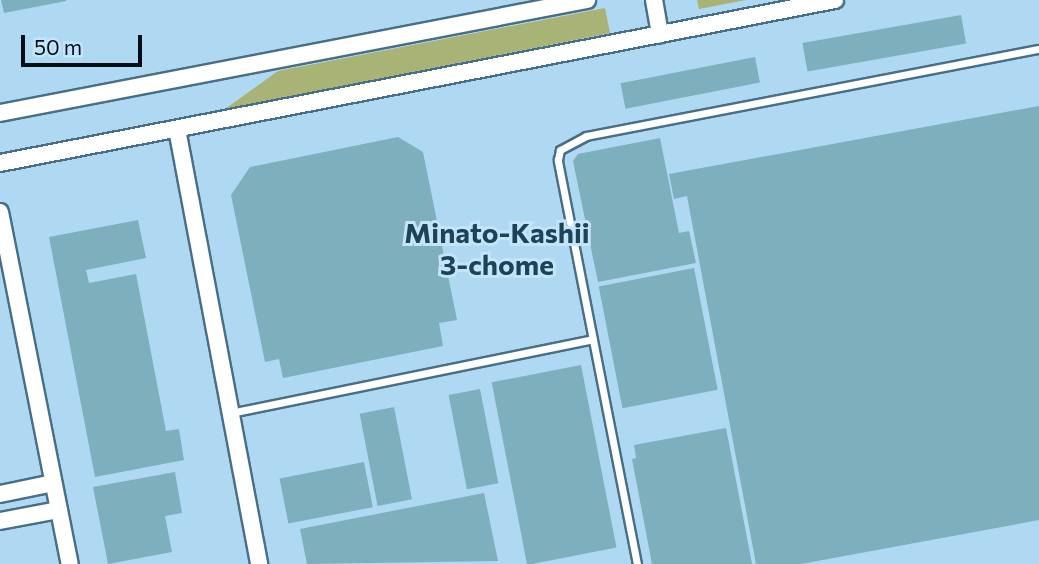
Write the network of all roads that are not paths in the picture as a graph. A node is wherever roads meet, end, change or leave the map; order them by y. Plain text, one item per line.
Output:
1 (587, 0) edge
2 (654, 0) edge
3 (835, 0) edge
4 (660, 34) junction
5 (1039, 49) edge
6 (0, 113) edge
7 (177, 129) junction
8 (0, 163) edge
9 (0, 212) edge
10 (593, 339) junction
11 (229, 413) junction
12 (54, 483) junction
13 (0, 494) edge
14 (59, 510) junction
15 (0, 521) edge
16 (70, 564) edge
17 (259, 564) edge
18 (637, 564) edge

1 - 6 street
2 - 4 street
3 - 4 street
4 - 7 street
5 - 10 lane
7 - 8 street
7 - 11 street
9 - 12 street
10 - 11 lane
10 - 18 lane
11 - 17 street
12 - 13 street
12 - 14 street
14 - 15 street
14 - 16 street

